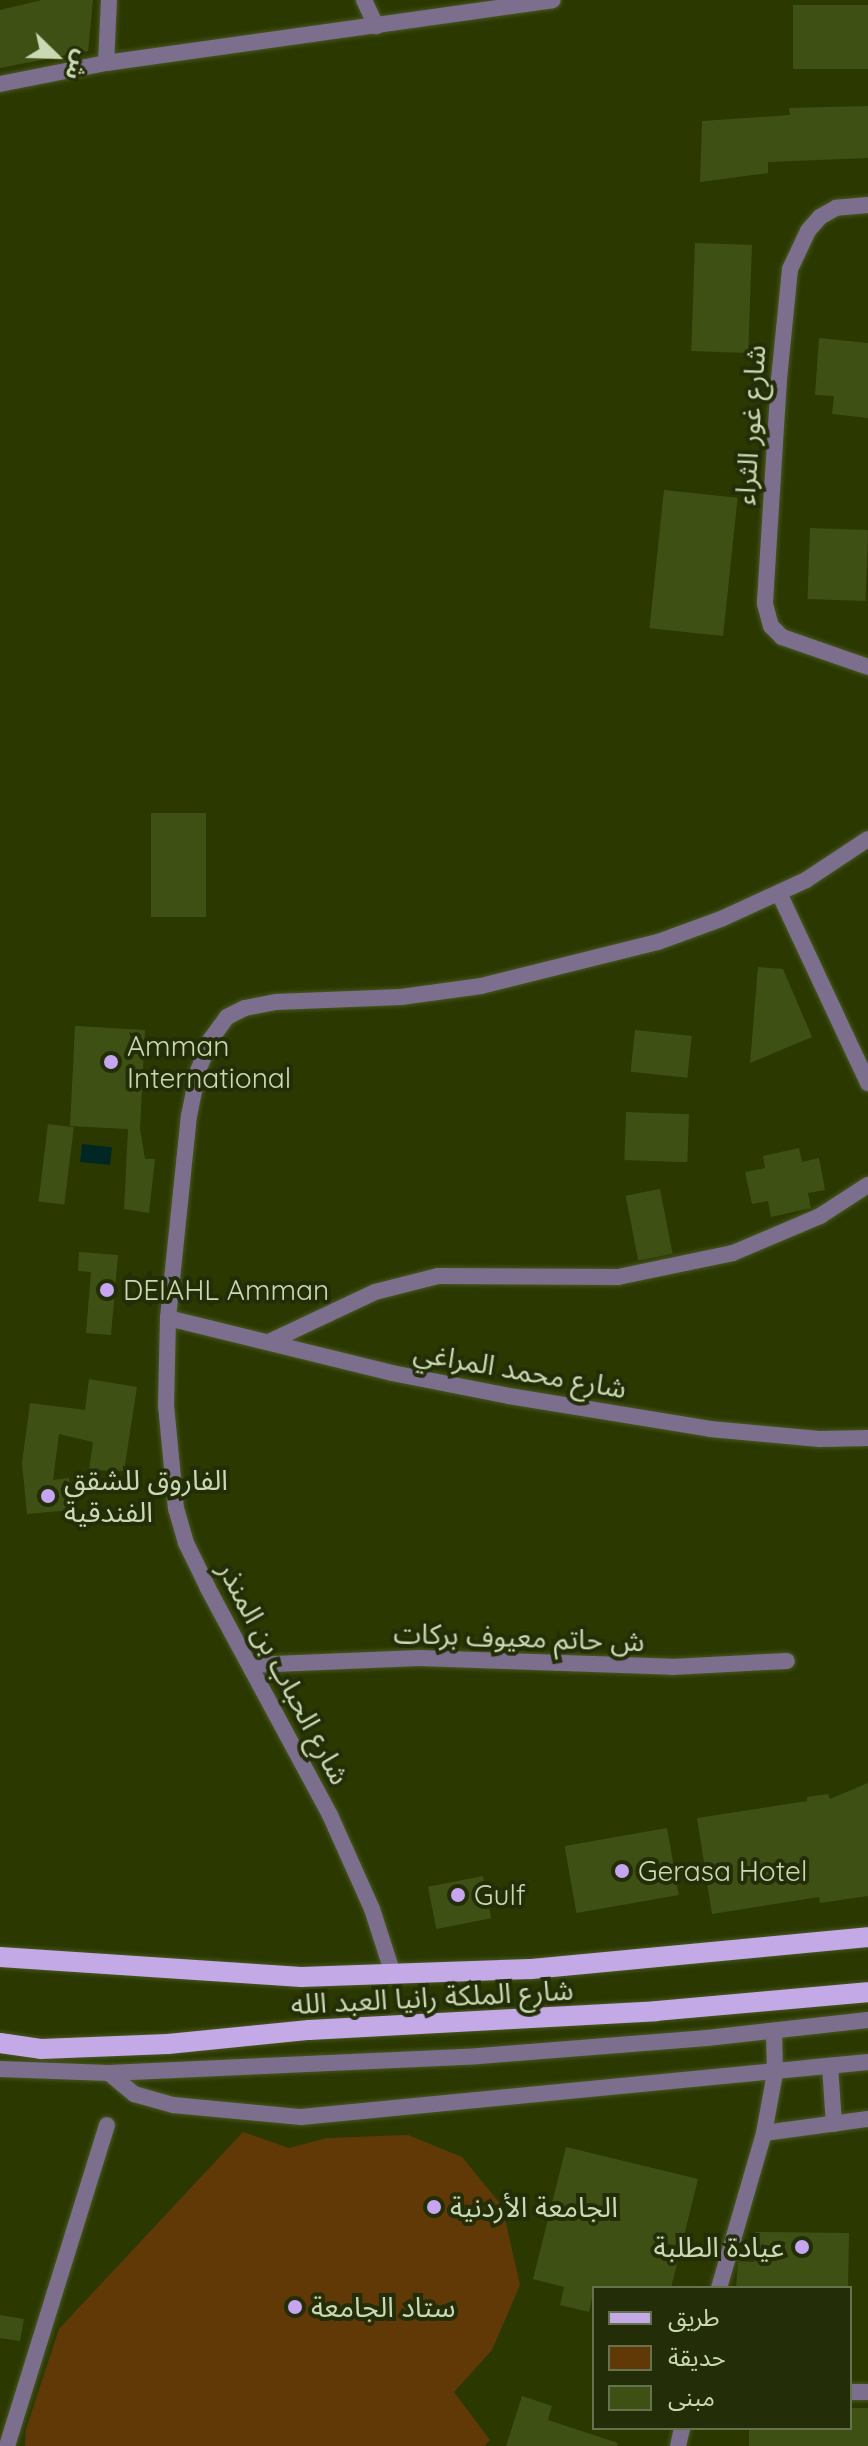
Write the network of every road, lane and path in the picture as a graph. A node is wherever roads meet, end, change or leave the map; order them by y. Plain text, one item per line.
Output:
1 (109, 0) edge
2 (364, 0) edge
3 (553, 0) edge
4 (376, 26) junction
5 (106, 63) junction
6 (0, 84) edge
7 (868, 205) edge
8 (868, 667) edge
9 (868, 839) edge
10 (779, 893) junction
11 (868, 1083) edge
12 (868, 1185) edge
13 (168, 1318) junction
14 (271, 1341) junction
15 (868, 1438) edge
16 (787, 1661) dead end
17 (250, 1665) junction
18 (868, 1937) edge
19 (0, 1957) edge
20 (393, 1974) junction
21 (868, 1992) edge
22 (868, 2020) edge
23 (774, 2031) junction
24 (0, 2043) edge
25 (868, 2062) edge
26 (830, 2066) junction
27 (0, 2069) edge
28 (109, 2073) junction
29 (775, 2073) junction
30 (868, 2119) edge
31 (834, 2124) junction
32 (107, 2125) dead end
33 (764, 2133) junction
34 (720, 2286) edge
35 (7, 2446) edge

1 - 5 street
2 - 4 street
3 - 4 street
4 - 5 street
5 - 6 street
7 - 8 street, شارع غور الثراء
9 - 10 street, شارع الحباب بن المنذر
10 - 11 street
10 - 13 street, شارع الحباب بن المنذر
12 - 14 street
13 - 14 street, شارع محمد المراغي
13 - 17 street, شارع الحباب بن المنذر
14 - 15 street, شارع محمد المراغي
16 - 17 street, ش حاتم معيوف بركات
17 - 20 street, شارع الحباب بن المنذر
18 - 20 main road, شارع الملكة رانيا العبد الله
19 - 20 main road, شارع الملكة رانيا العبد الله
21 - 24 main road, شارع الملكة رانيا العبد الله
22 - 23 street
23 - 28 street
23 - 29 street
25 - 26 street
26 - 29 street
26 - 31 street
27 - 28 street
28 - 29 street
29 - 33 street
30 - 31 street
31 - 33 street
32 - 35 street
33 - 34 street

